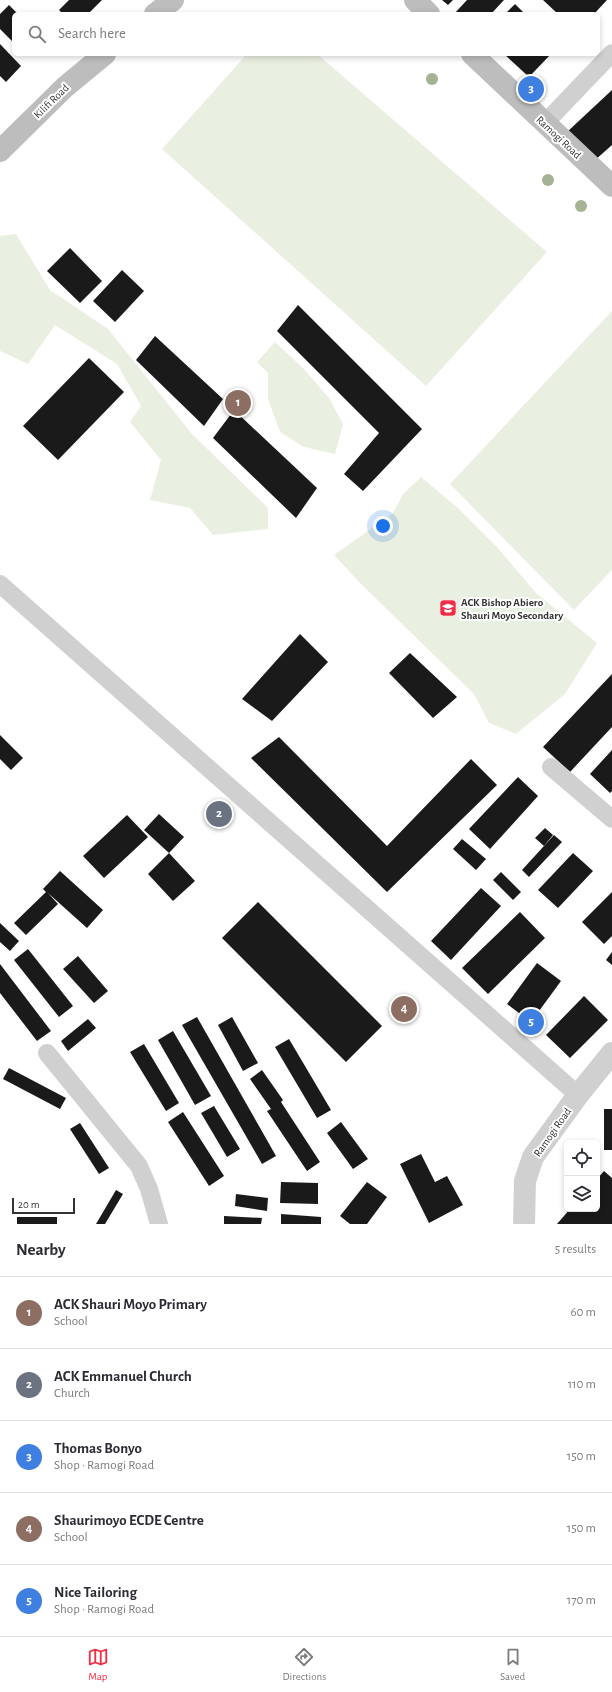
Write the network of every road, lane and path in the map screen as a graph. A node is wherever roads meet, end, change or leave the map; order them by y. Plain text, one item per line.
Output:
1 (173, 0) edge
2 (415, 0) edge
3 (158, 12) edge
4 (427, 12) edge
5 (612, 53) edge
6 (103, 56) edge
7 (474, 56) edge
8 (546, 123) junction
9 (0, 151) edge
10 (612, 186) edge
11 (0, 584) edge
12 (551, 767) dead end
13 (612, 819) edge
14 (47, 1052) dead end
15 (612, 1053) edge
16 (578, 1095) junction
17 (159, 1224) edge
18 (524, 1224) edge

1 - 3 main road
2 - 4 main road
5 - 8 street
6 - 9 main road, Kilifi Road
7 - 8 main road, Ramogi Road
8 - 10 main road, Ramogi Road
11 - 16 street
12 - 13 street
14 - 17 street
15 - 16 street, Ramogi Road
16 - 18 street, Ramogi Road

